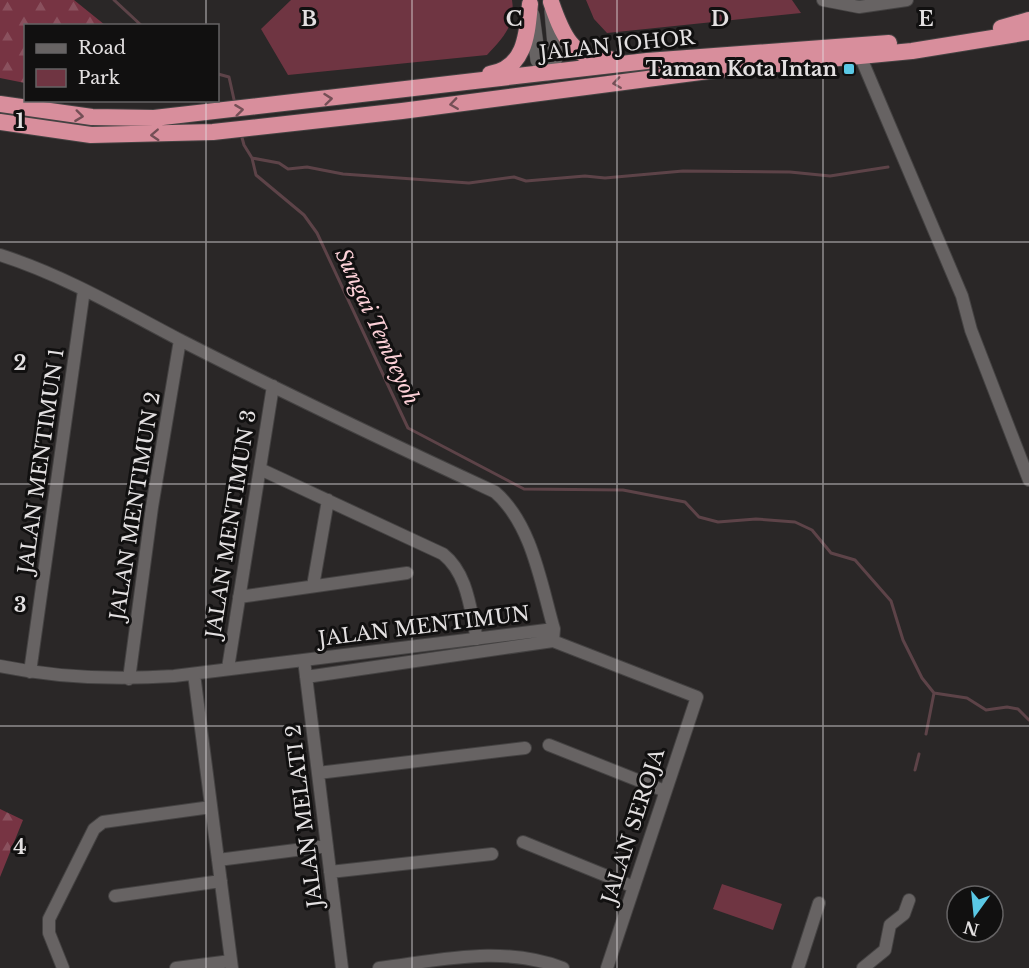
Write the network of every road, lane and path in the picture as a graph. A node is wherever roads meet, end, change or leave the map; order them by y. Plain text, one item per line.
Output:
1 (823, 0) edge
2 (907, 0) edge
3 (551, 1) edge
4 (530, 2) edge
5 (1029, 20) edge
6 (1029, 32) edge
7 (861, 58) junction
8 (647, 62) junction
9 (548, 73) junction
10 (455, 85) junction
11 (590, 87) junction
12 (0, 95) edge
13 (512, 96) junction
14 (0, 104) edge
15 (39, 110) junction
16 (0, 122) edge
17 (0, 255) edge
18 (84, 290) junction
19 (180, 340) junction
20 (273, 387) junction
21 (260, 469) junction
22 (1029, 480) edge
23 (328, 500) junction
24 (407, 573) dead end
25 (313, 586) junction
26 (239, 597) junction
27 (554, 635) junction
28 (477, 639) junction
29 (304, 660) junction
30 (0, 666) edge
31 (228, 668) junction
32 (30, 672) junction
33 (194, 674) junction
34 (306, 677) junction
35 (129, 679) junction
36 (549, 745) dead end
37 (525, 748) dead end
38 (318, 773) junction
39 (664, 791) junction
40 (211, 807) junction
41 (523, 842) dead end
42 (327, 846) junction
43 (492, 854) dead end
44 (218, 860) junction
45 (330, 872) junction
46 (221, 881) junction
47 (634, 887) junction
48 (115, 896) dead end
49 (909, 900) dead end
50 (819, 903) dead end
51 (507, 954) junction
52 (232, 964) edge
53 (63, 968) edge
54 (176, 968) edge
55 (342, 968) edge
56 (379, 968) edge
57 (503, 968) edge
58 (563, 968) edge
59 (607, 968) edge
60 (798, 968) edge
61 (863, 968) edge

1 - 2 street
3 - 8 highway
3 - 9 street
4 - 9 street
4 - 10 highway
5 - 8 highway, JALAN JOHOR
6 - 7 highway, JALAN JOHOR
7 -> 11 highway, JALAN JOHOR
7 - 22 street
8 - 9 highway, JALAN JOHOR
9 - 10 highway, JALAN JOHOR
9 - 11 highway
9 - 13 highway
15 -> 10 highway, JALAN JOHOR
11 - 13 highway, JALAN JOHOR
12 - 15 street
13 -> 16 highway, JALAN JOHOR
14 - 15 highway, JALAN JOHOR
17 - 18 street, JALAN MENTIMUN
18 - 19 street, JALAN MENTIMUN
18 - 32 street, JALAN MENTIMUN 1
19 - 20 street, JALAN MENTIMUN
19 - 35 street, JALAN MENTIMUN 2
20 - 21 street, JALAN MENTIMUN 3
20 - 27 street, JALAN MENTIMUN
21 - 23 street
21 - 26 street, JALAN MENTIMUN 3
23 - 25 street
23 - 28 street
24 - 25 street
25 - 26 street
26 - 31 street, JALAN MENTIMUN 3
27 - 28 street, JALAN MENTIMUN
27 - 34 street
27 - 39 street, JALAN SEROJA
28 - 29 street, JALAN MENTIMUN
29 - 31 street, JALAN MENTIMUN
29 - 34 street, JALAN MELATI 2
30 - 32 street, JALAN MENTIMUN
31 - 33 street, JALAN MENTIMUN
32 - 35 street, JALAN MENTIMUN
33 - 35 street, JALAN MENTIMUN
33 - 40 street
34 - 38 street, JALAN MELATI 2
36 - 39 street
37 - 38 street
38 - 42 street, JALAN MELATI 2
39 - 47 street, JALAN SEROJA
40 - 44 street
40 - 53 street
41 - 47 street
42 - 44 street
42 - 45 street, JALAN MELATI 2
43 - 45 street
44 - 46 street
45 - 55 street, JALAN MELATI 2
46 - 48 street
46 - 52 street
47 - 59 street, JALAN SEROJA
49 - 61 street
50 - 60 street
51 - 56 street
51 - 57 street
51 - 58 street
52 - 54 street

